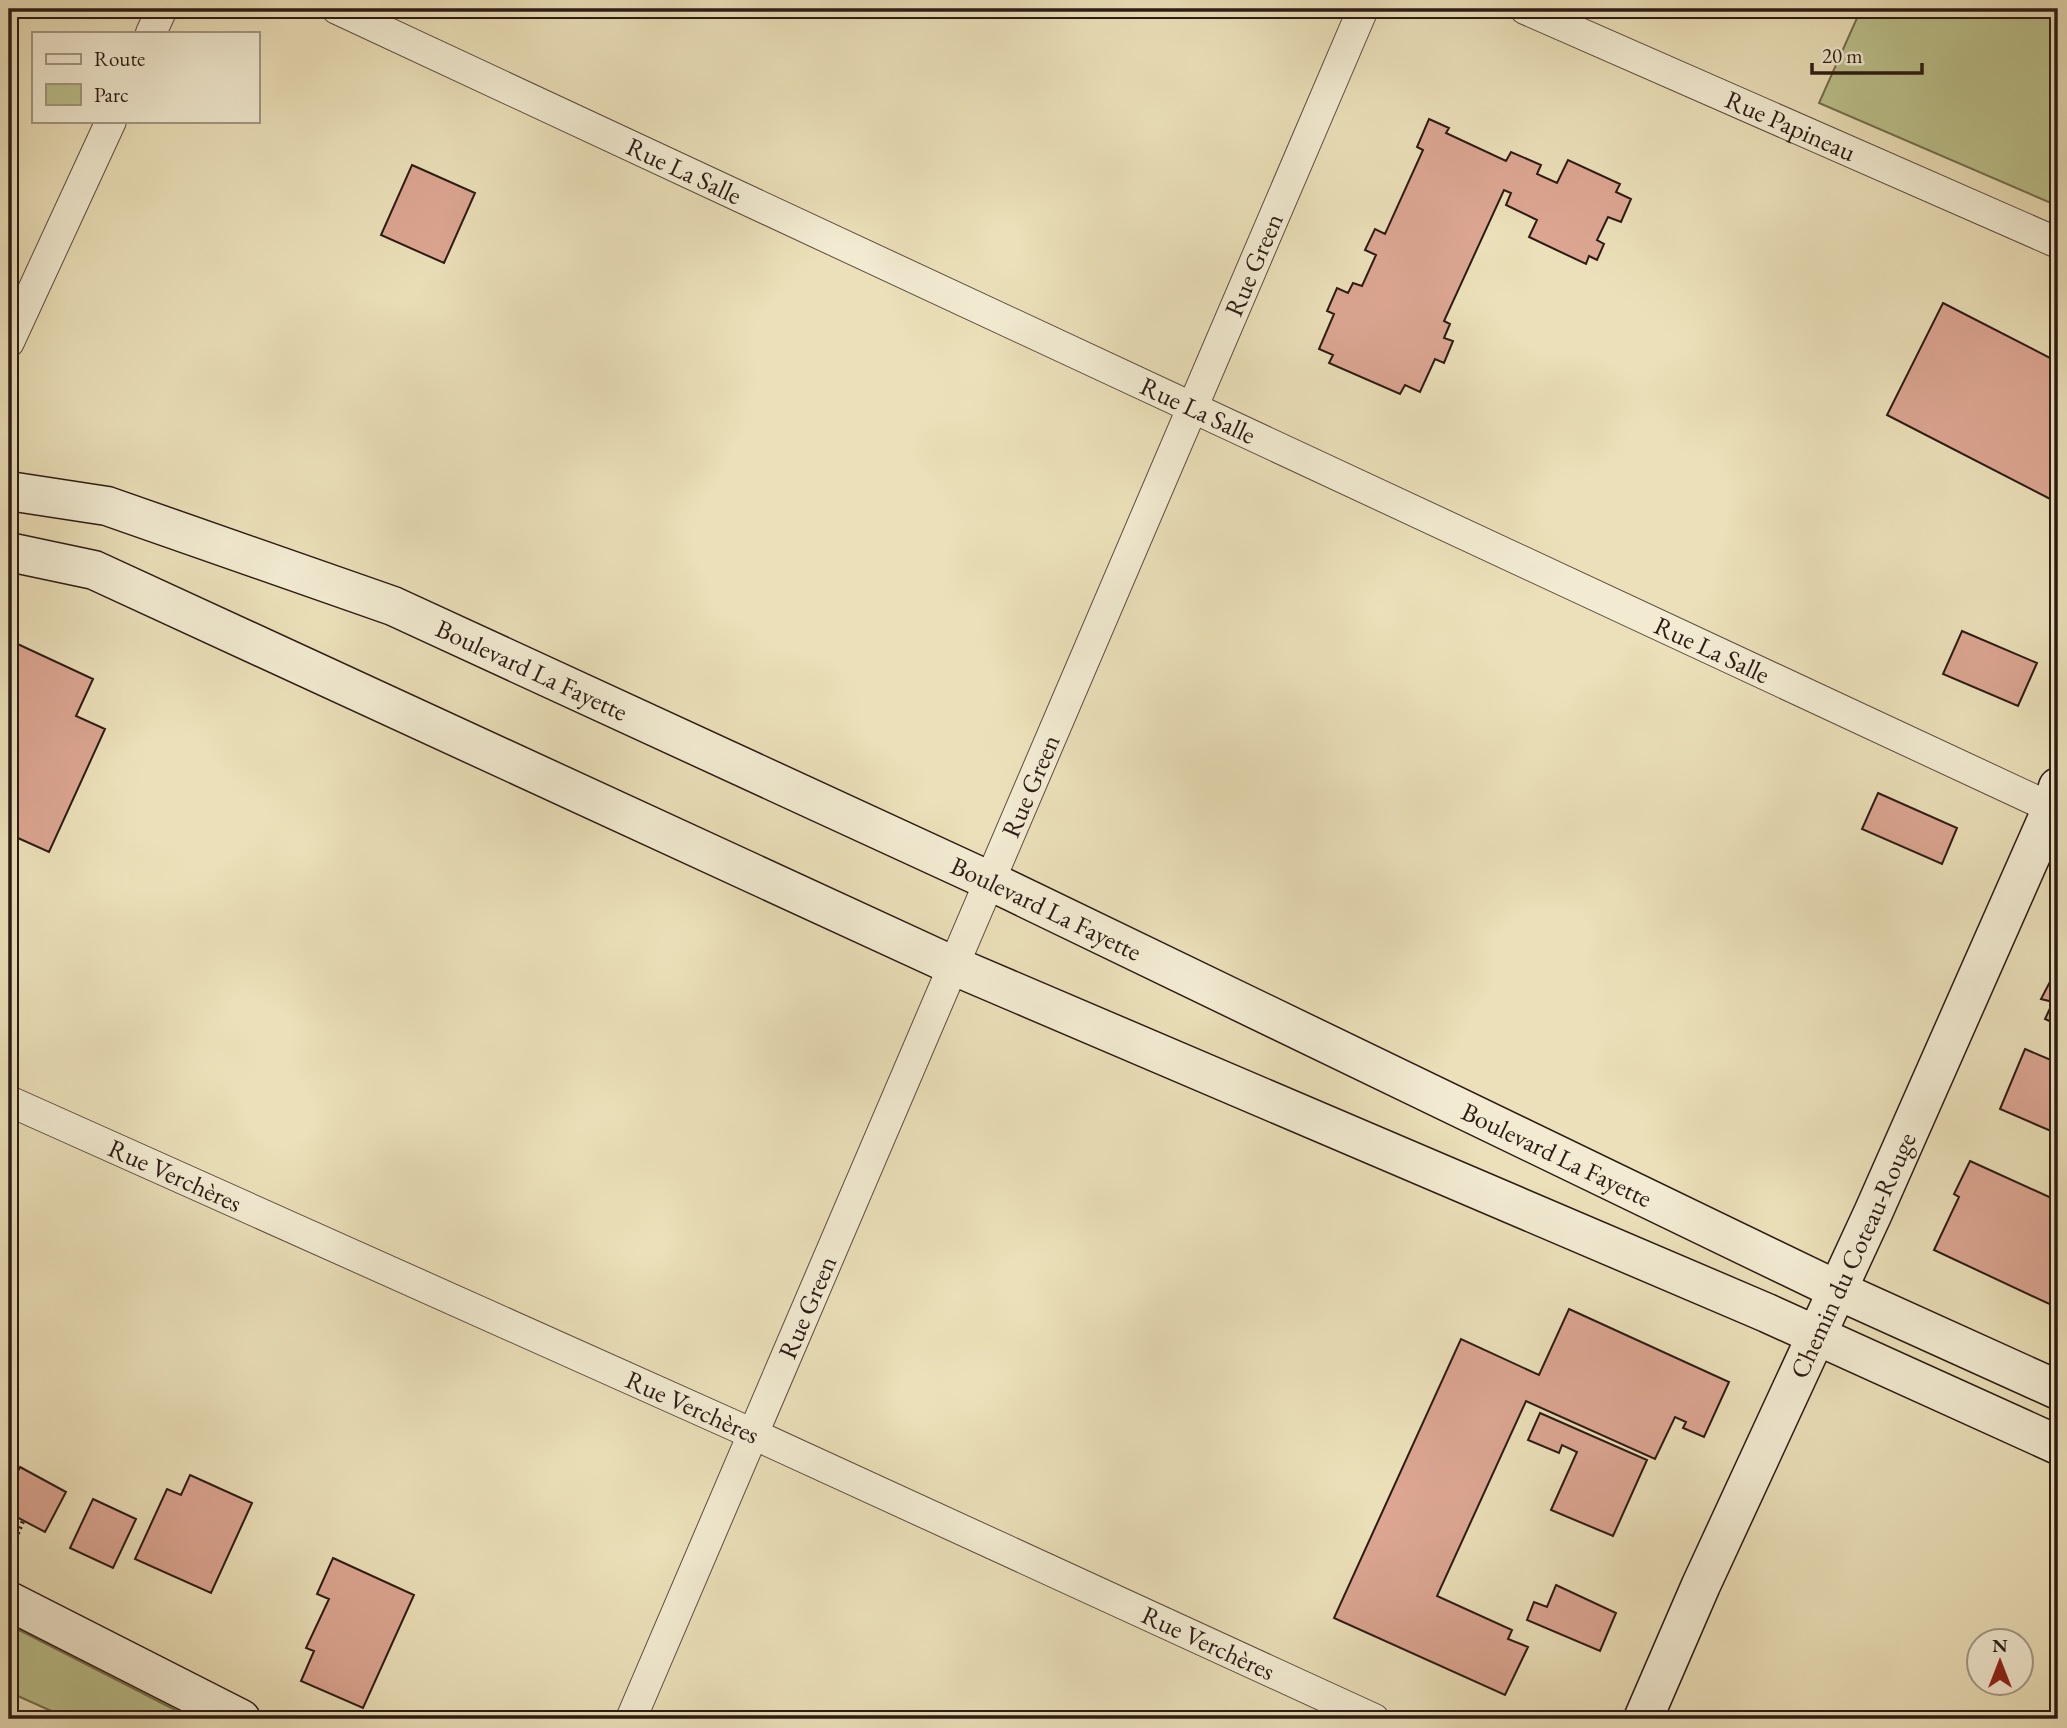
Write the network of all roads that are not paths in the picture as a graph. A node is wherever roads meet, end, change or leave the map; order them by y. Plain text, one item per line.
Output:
1 (162, 9) edge
2 (337, 9) edge
3 (1363, 9) edge
4 (1525, 9) edge
5 (151, 32) edge
6 (111, 122) edge
7 (2058, 243) edge
8 (9, 342) edge
9 (1193, 408) junction
10 (9, 491) edge
11 (9, 552) edge
12 (2056, 802) edge
13 (990, 881) junction
14 (954, 966) junction
15 (9, 1101) edge
16 (1837, 1290) junction
17 (1817, 1336) junction
18 (2058, 1390) edge
19 (753, 1434) junction
20 (2058, 1445) edge
21 (9, 1601) edge
22 (241, 1719) edge
23 (631, 1719) edge
24 (1374, 1719) edge
25 (1643, 1719) edge

1 - 5 street
2 - 9 street, Rue La Salle
3 - 9 street, Rue Green
4 - 7 street, Rue Papineau
6 - 8 street
9 - 12 street, Rue La Salle
9 - 13 street, Rue Green
10 - 13 street, Boulevard La Fayette
11 - 14 street
12 - 16 street, Chemin du Coteau-Rouge
13 - 14 street, Rue Green
13 - 16 street, Boulevard La Fayette
14 - 17 street
14 - 19 street, Rue Green
15 - 19 street, Rue Verchères
16 - 17 street, Chemin du Coteau-Rouge
16 - 18 street, Boulevard La Fayette
17 - 20 street
17 - 25 street, Chemin du Coteau-Rouge
19 - 23 street, Rue Green
19 - 24 street, Rue Verchères
21 - 22 street

